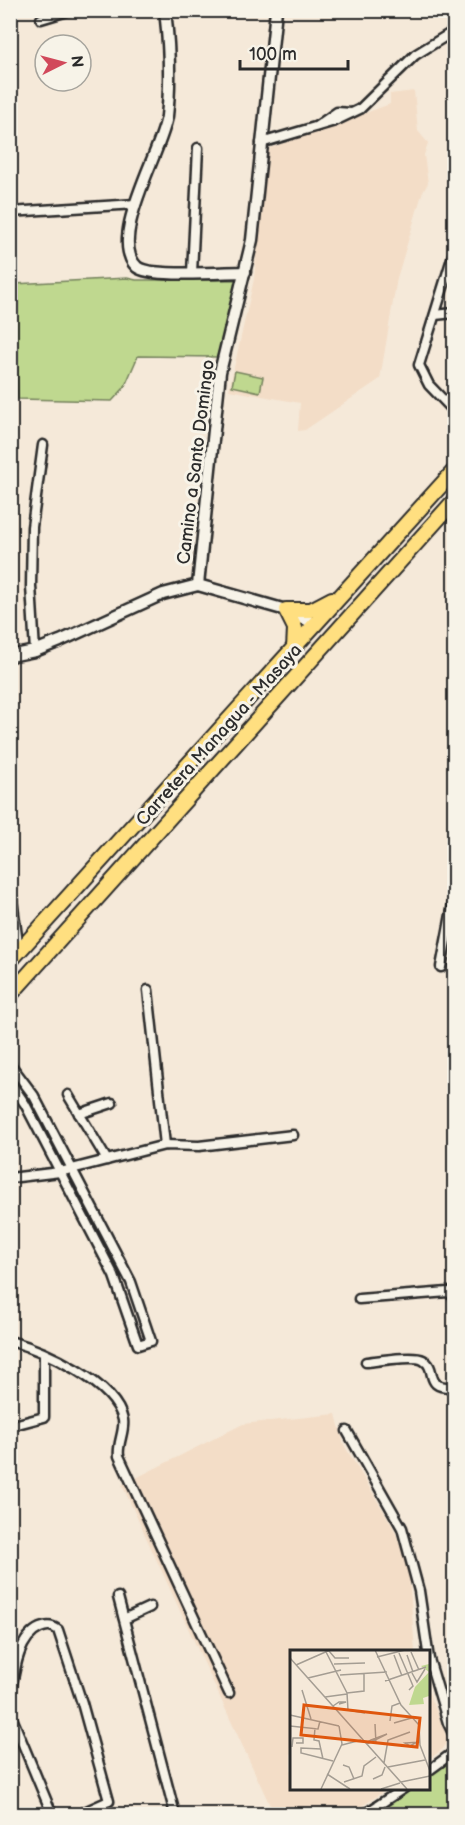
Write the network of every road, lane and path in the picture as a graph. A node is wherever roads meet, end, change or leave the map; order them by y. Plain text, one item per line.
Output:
1 (71, 10) edge
2 (165, 10) edge
3 (276, 10) edge
4 (42, 19) dead end
5 (454, 31) edge
6 (261, 143) junction
7 (198, 148) dead end
8 (136, 204) junction
9 (10, 212) edge
10 (454, 252) edge
11 (245, 272) junction
12 (192, 273) junction
13 (454, 313) edge
14 (435, 315) junction
15 (454, 411) edge
16 (43, 445) dead end
17 (454, 471) edge
18 (454, 501) edge
19 (198, 585) junction
20 (341, 593) junction
21 (365, 599) junction
22 (286, 610) junction
23 (315, 624) junction
24 (294, 649) junction
25 (35, 651) junction
26 (10, 656) edge
27 (250, 730) junction
28 (10, 884) edge
29 (454, 899) edge
30 (15, 956) edge
31 (441, 967) dead end
32 (148, 990) dead end
33 (10, 995) edge
34 (10, 1064) edge
35 (10, 1082) edge
36 (68, 1095) dead end
37 (112, 1103) dead end
38 (79, 1114) junction
39 (293, 1134) dead end
40 (165, 1145) junction
41 (106, 1160) junction
42 (73, 1169) junction
43 (60, 1172) junction
44 (10, 1178) edge
45 (454, 1298) edge
46 (358, 1299) dead end
47 (10, 1341) edge
48 (44, 1354) junction
49 (366, 1362) dead end
50 (454, 1387) edge
51 (10, 1426) edge
52 (347, 1431) dead end
53 (118, 1597) dead end
54 (150, 1607) dead end
55 (124, 1619) junction
56 (428, 1650) edge
57 (429, 1659) edge
58 (229, 1693) dead end
59 (10, 1697) edge
60 (10, 1713) edge
61 (454, 1735) edge
62 (454, 1752) edge
63 (429, 1770) edge
64 (403, 1789) edge
65 (81, 1814) edge
66 (52, 1815) edge
67 (175, 1815) edge
68 (365, 1815) edge

1 - 4 street
2 - 8 street
3 - 6 street, Camino a Santo Domingo
5 - 6 street
6 - 11 street, Camino a Santo Domingo
7 - 12 street
8 - 9 street
8 - 12 street
10 - 14 street
11 - 12 street
11 - 19 street, Camino a Santo Domingo
13 - 14 street
14 - 15 street
16 - 25 street
17 - 20 highway, Carretera Managua - Masaya
18 - 21 highway, Carretera Managua - Masaya
19 - 22 street
19 - 25 street
20 - 22 highway
20 - 23 highway, Carretera Managua - Masaya
21 - 23 highway
21 - 27 highway, Carretera Managua - Masaya
22 - 23 street
22 - 24 highway
23 - 24 highway, Carretera Managua - Masaya
23 - 27 highway
24 - 30 highway, Carretera Managua - Masaya
25 - 26 street
27 - 33 highway, Carretera Managua - Masaya
28 - 30 street
29 - 31 street
32 - 40 street
34 - 42 street
35 - 43 street
36 - 38 street
37 - 38 street
38 - 41 street
39 - 40 street
40 - 41 street
41 - 42 street
42 - 43 street
42 - 43 street
43 - 44 street
45 - 46 street
47 - 48 street
48 - 51 street
48 - 58 street
49 - 50 street
52 - 56 street
53 - 55 street
54 - 55 street
55 - 67 street
57 - 61 street
59 - 65 street
60 - 66 street
62 - 63 street
64 - 68 street

